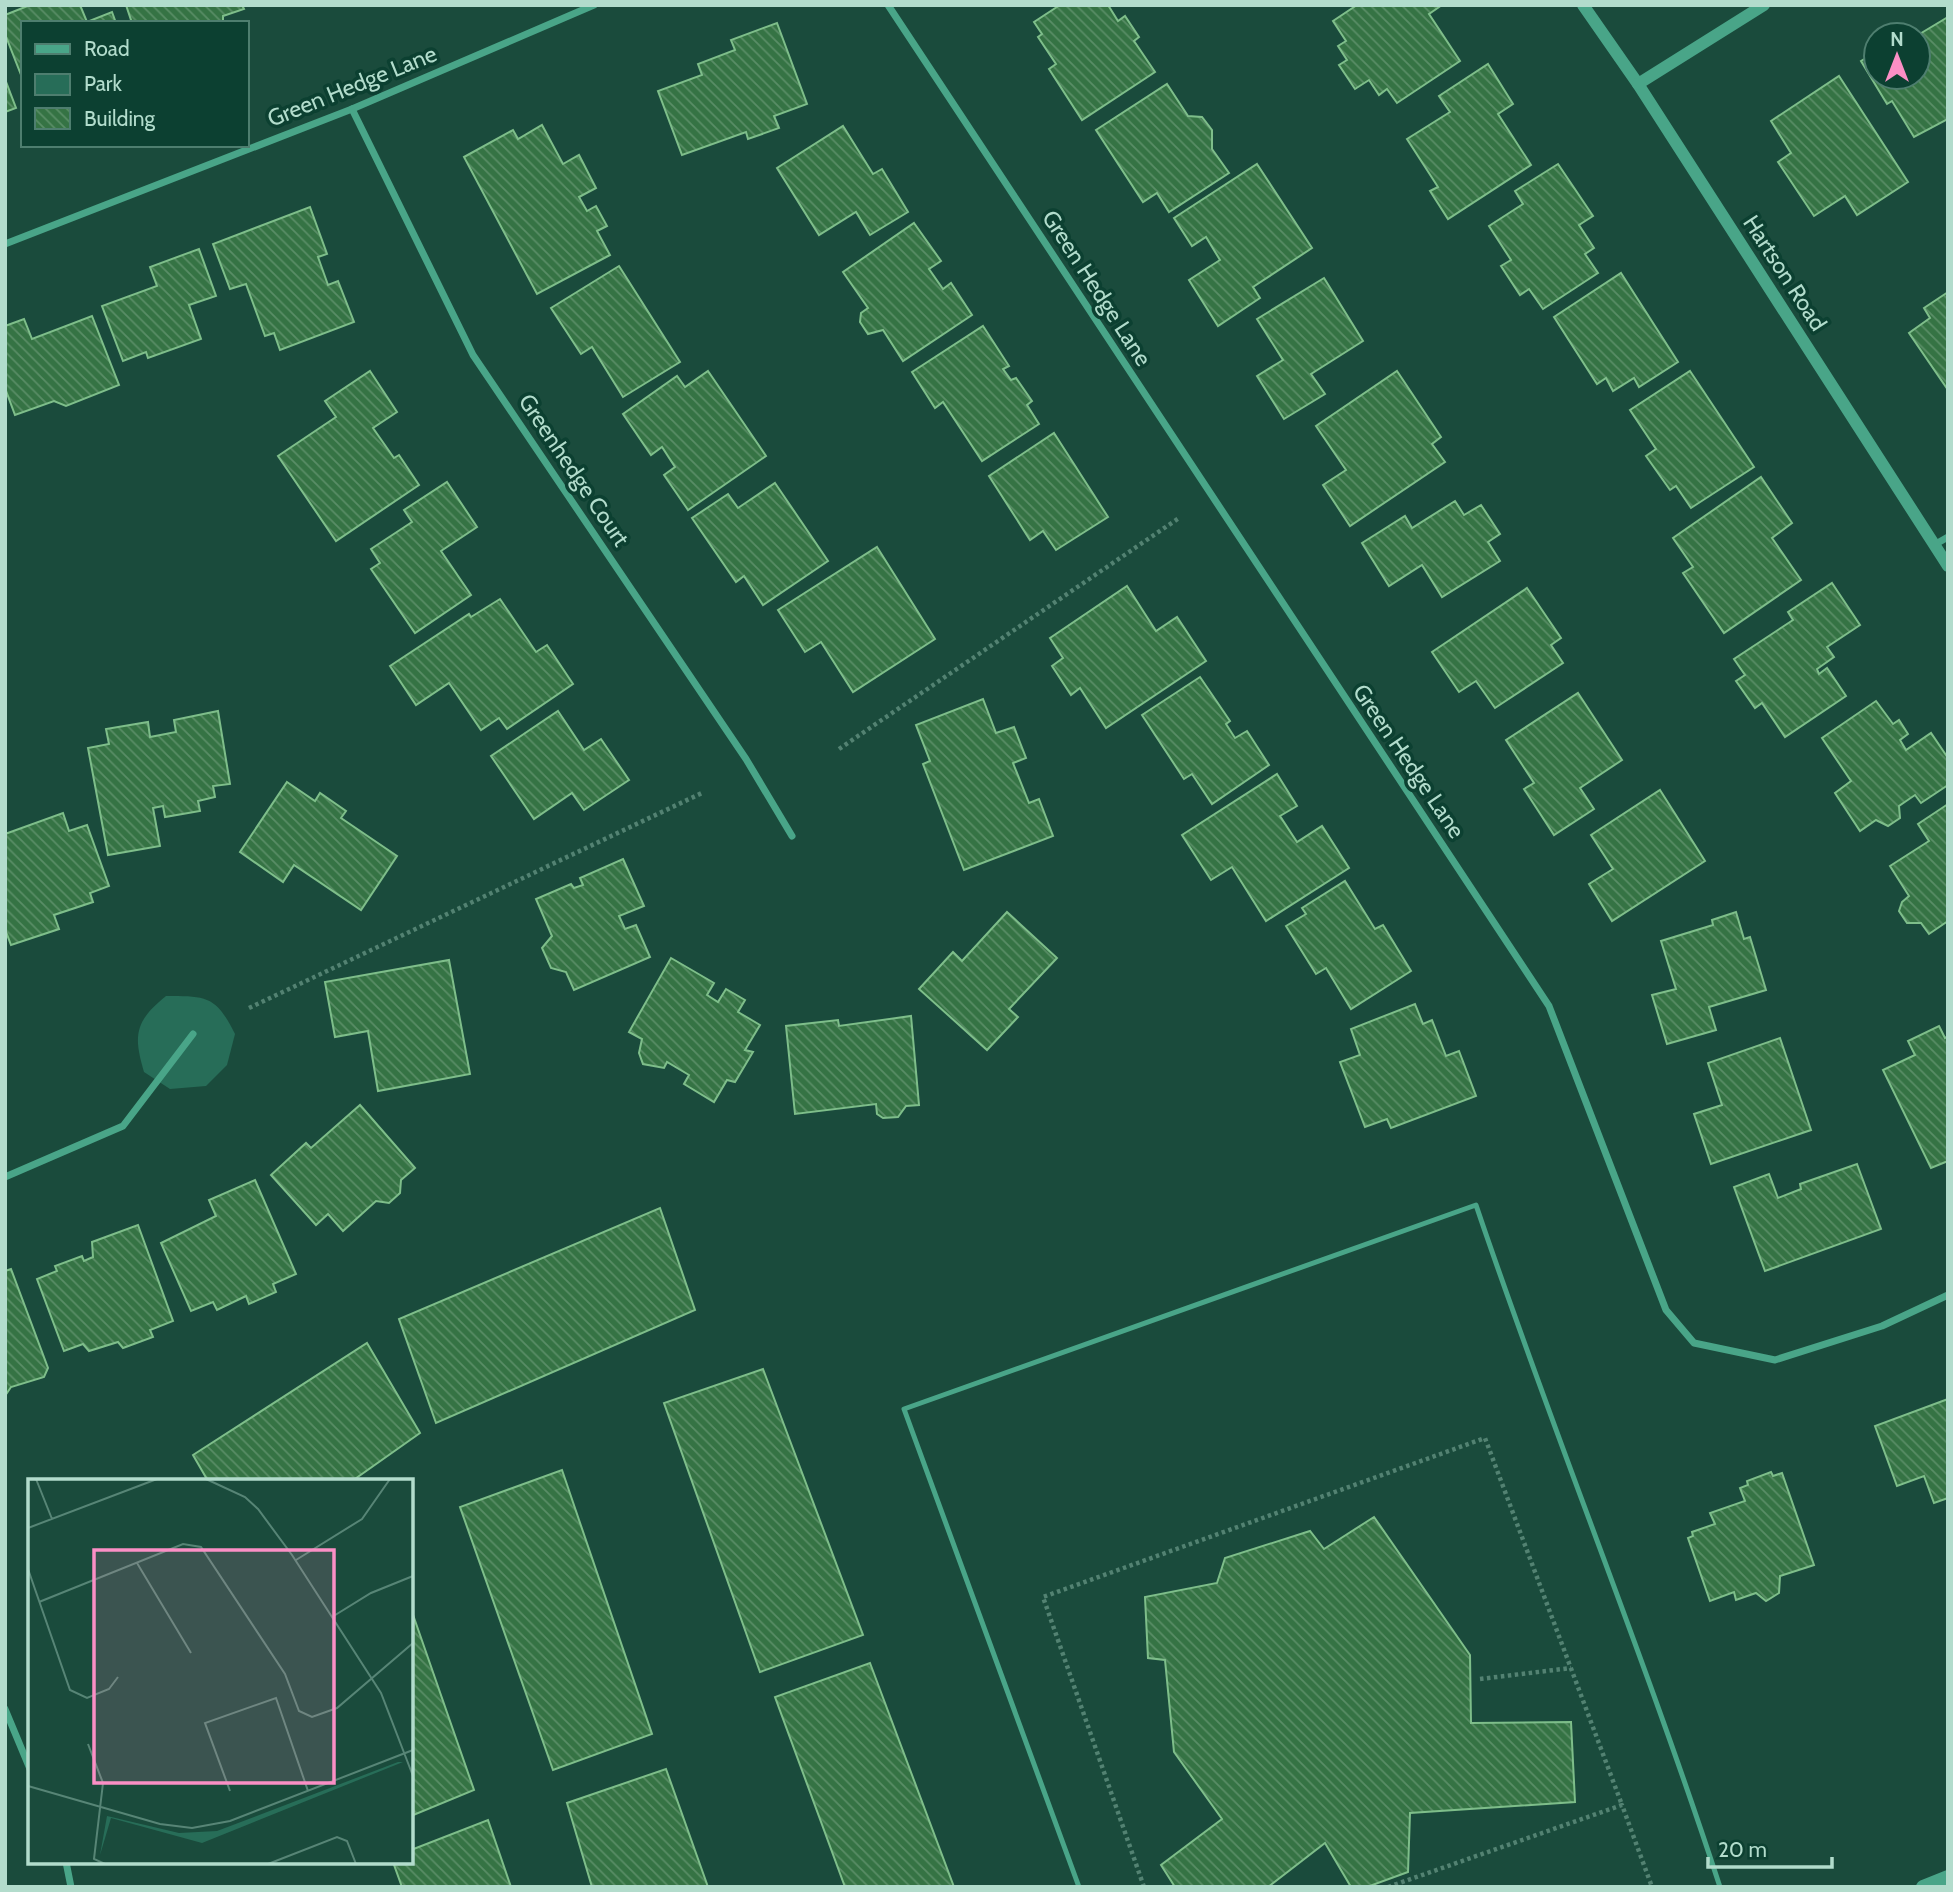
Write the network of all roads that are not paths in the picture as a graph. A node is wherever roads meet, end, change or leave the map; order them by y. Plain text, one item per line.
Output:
1 (594, 5) edge
2 (888, 5) edge
3 (1583, 5) edge
4 (1764, 5) edge
5 (1639, 85) junction
6 (352, 109) junction
7 (5, 244) edge
8 (1948, 537) edge
9 (1934, 545) junction
10 (1948, 566) edge
11 (792, 836) dead end
12 (193, 1034) dead end
13 (5, 1177) edge
14 (1948, 1295) edge
15 (5, 1709) edge
16 (28, 1764) edge
17 (66, 1864) edge
18 (1948, 1877) edge
19 (71, 1887) edge
20 (1079, 1887) edge
21 (1720, 1887) edge
22 (1923, 1887) edge

1 - 6 street, Green Hedge Lane
2 - 14 street, Green Hedge Lane
3 - 5 street, Hartson Road
4 - 5 street
5 - 9 street, Hartson Road
6 - 7 street, Green Hedge Lane
6 - 11 street, Greenhedge Court
8 - 9 street
9 - 10 street, Hartson Road
12 - 13 street
15 - 16 street
17 - 19 street
18 - 22 main road
20 - 21 lane

